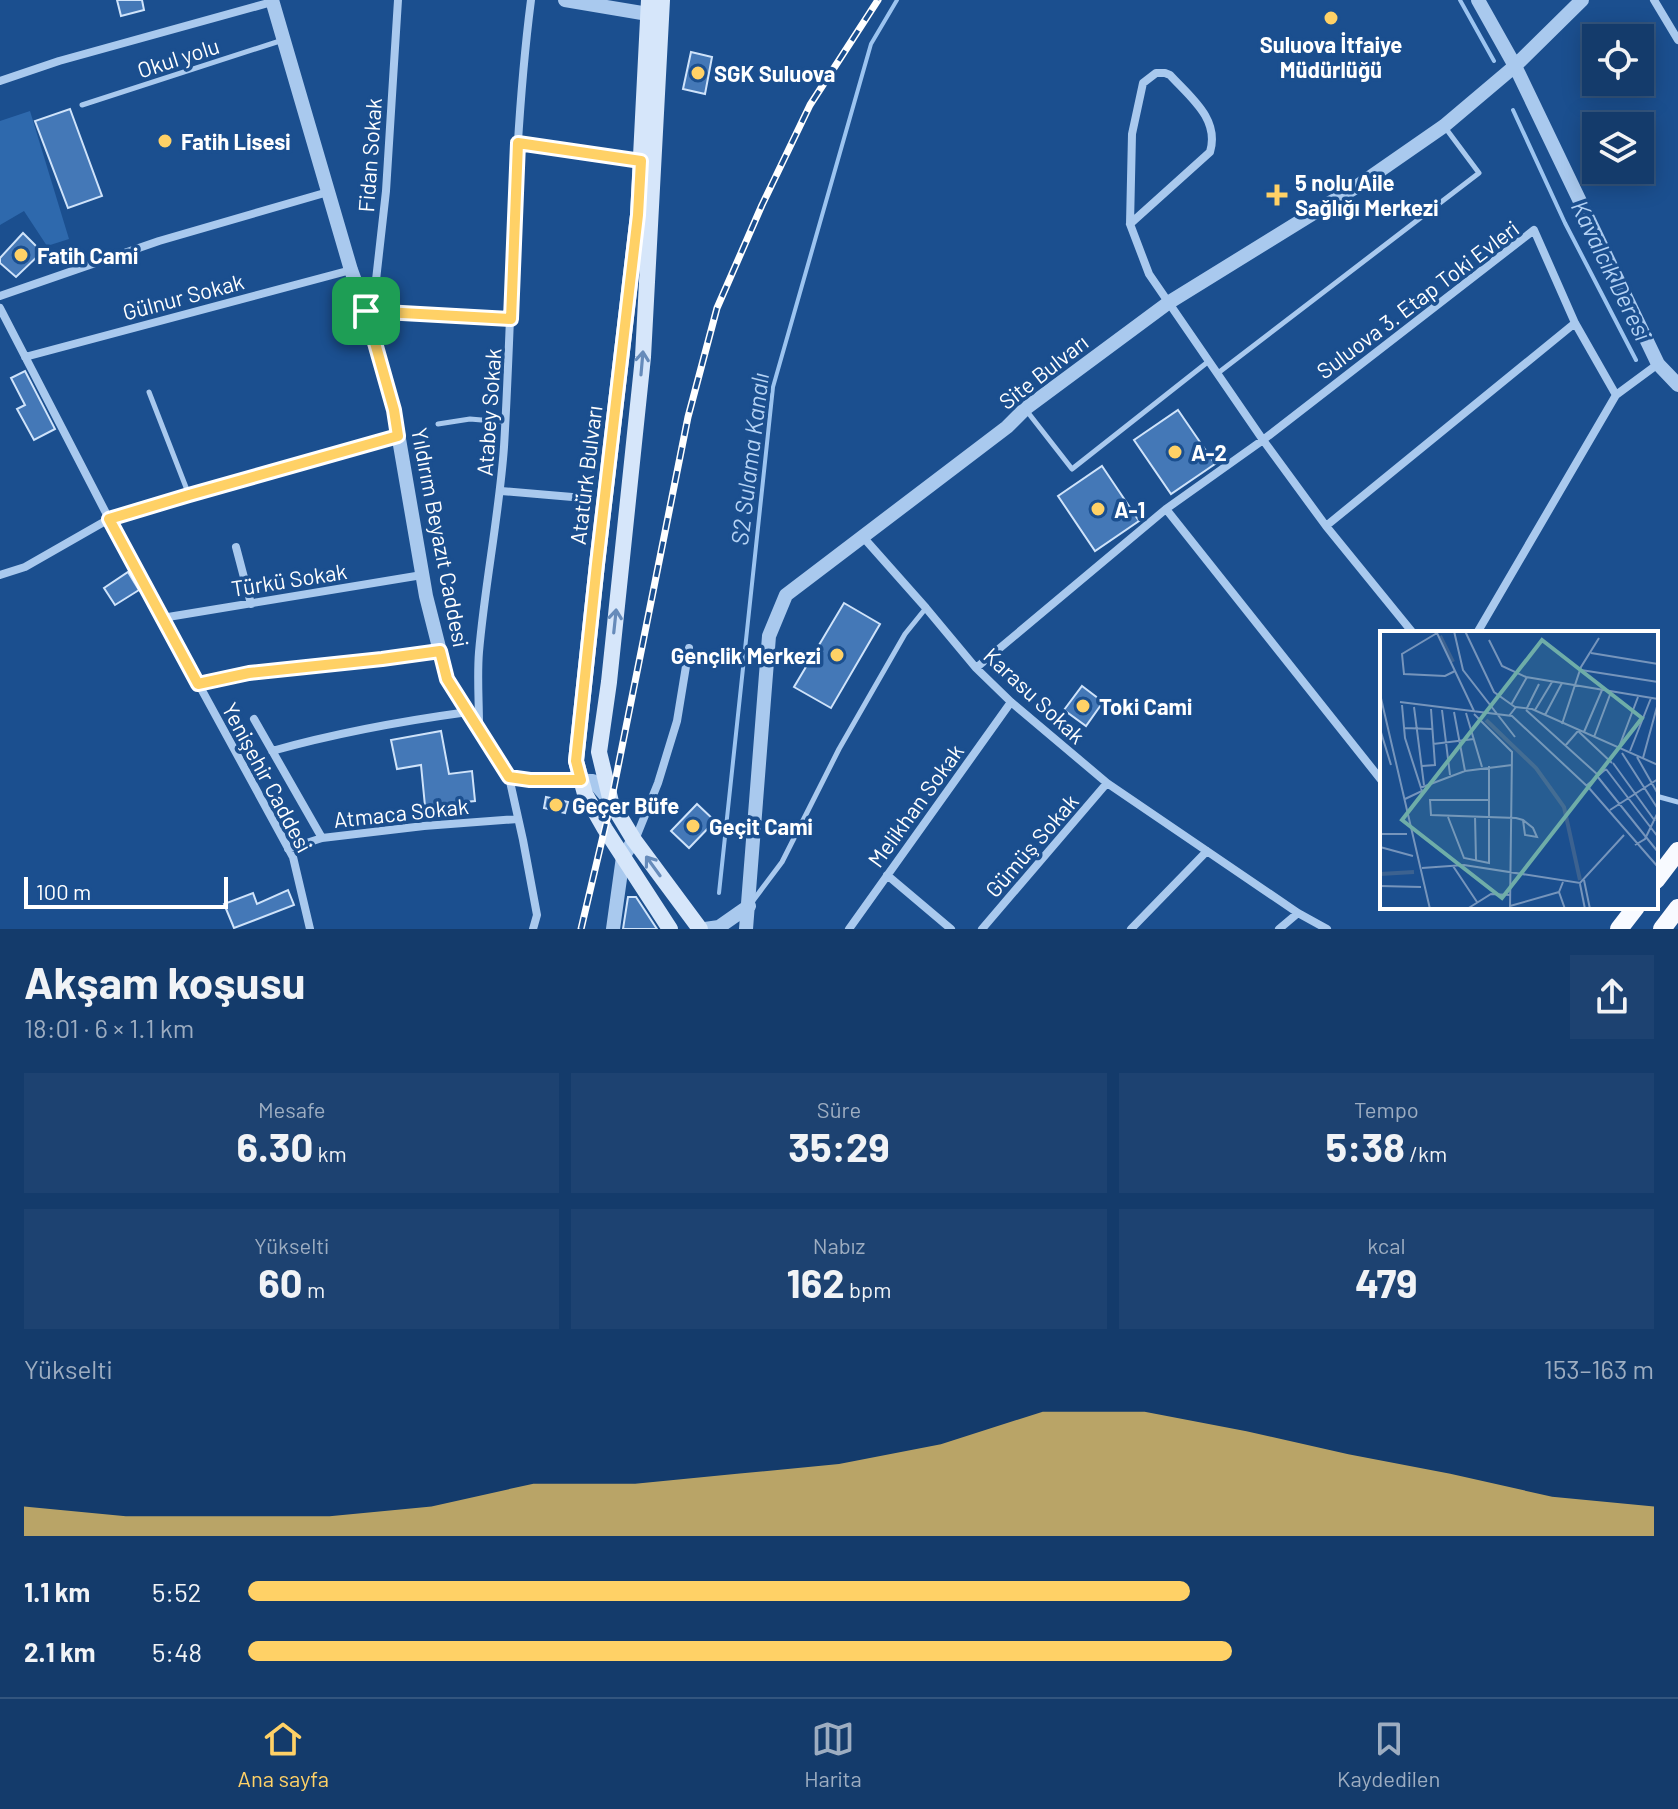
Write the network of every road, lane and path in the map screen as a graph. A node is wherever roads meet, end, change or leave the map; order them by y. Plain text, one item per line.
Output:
1 (398, 0) edge
2 (531, 0) edge
3 (565, 0) edge
4 (1478, 0) edge
5 (1582, 0) edge
6 (1654, 0) edge
7 (272, 1) edge
8 (655, 8) edge
9 (284, 40) junction
10 (1678, 40) edge
11 (1515, 66) junction
12 (0, 81) edge
13 (82, 105) dead end
14 (1444, 126) junction
15 (518, 143) junction
16 (641, 161) junction
17 (328, 192) junction
18 (1130, 224) junction
19 (351, 270) junction
20 (0, 296) edge
21 (1168, 303) junction
22 (0, 308) edge
23 (366, 311) junction
24 (511, 319) junction
25 (1575, 323) junction
26 (25, 357) junction
27 (1209, 361) junction
28 (1658, 364) junction
29 (1218, 373) junction
30 (1678, 385) edge
31 (149, 392) dead end
32 (1616, 395) junction
33 (1025, 409) junction
34 (505, 422) junction
35 (438, 424) dead end
36 (398, 436) junction
37 (1263, 440) junction
38 (501, 491) junction
39 (189, 495) junction
40 (584, 498) dead end
41 (1166, 509) junction
42 (109, 519) junction
43 (1326, 526) junction
44 (863, 537) junction
45 (236, 547) dead end
46 (0, 575) edge
47 (422, 575) junction
48 (251, 604) junction
49 (926, 608) junction
50 (162, 618) junction
51 (1411, 631) edge
52 (1478, 631) edge
53 (689, 648) dead end
54 (440, 651) junction
55 (976, 668) junction
56 (198, 684) junction
57 (1011, 702) junction
58 (468, 712) junction
59 (254, 719) dead end
60 (479, 730) junction
61 (272, 751) junction
62 (509, 777) junction
63 (1380, 778) edge
64 (581, 780) junction
65 (1107, 783) junction
66 (1658, 797) edge
67 (611, 802) junction
68 (1678, 802) edge
69 (518, 819) junction
70 (322, 838) junction
71 (634, 840) junction
72 (288, 849) junction
73 (1207, 851) junction
74 (1678, 851) edge
75 (623, 857) junction
76 (887, 875) junction
77 (1658, 877) edge
78 (749, 906) junction
79 (1678, 908) edge
80 (1634, 909) edge
81 (1298, 913) junction
82 (1664, 928) edge
83 (310, 929) edge
84 (533, 929) edge
85 (613, 929) edge
86 (670, 929) edge
87 (702, 929) edge
88 (746, 929) edge
89 (849, 929) edge
90 (951, 929) edge
91 (982, 929) edge
92 (1131, 929) edge
93 (1279, 929) edge
94 (1327, 929) edge
95 (1619, 929) edge

1 - 23 street, Fidan Sokak
2 - 15 street, Atabey Sokak
3 - 8 street
4 - 11 street
5 - 11 street, Site Bulvarı
6 - 10 street
7 - 9 street, Yıldırım Beyazıt Caddesi
7 - 12 street
8 - 16 main road, Atatürk Bulvarı
67 -> 8 main road, Atatürk Bulvarı
9 - 13 lane, Okul yolu
9 - 17 street, Yıldırım Beyazıt Caddesi
11 - 14 street, Site Bulvarı
11 - 28 street
14 - 21 street, Site Bulvarı
14 - 29 lane
15 - 16 street
15 - 24 street, Atabey Sokak
16 - 64 main road, Atatürk Bulvarı
17 - 19 street, Yıldırım Beyazıt Caddesi
17 - 20 street
18 - 18 street
18 - 21 street
19 - 23 street, Yıldırım Beyazıt Caddesi
19 - 26 street, Gülnur Sokak
21 - 27 street
21 - 33 street, Site Bulvarı
22 - 26 street, Yenişehir Caddesi
23 - 24 street
23 - 36 street, Yıldırım Beyazıt Caddesi
24 - 34 street, Atabey Sokak
25 - 32 street, Suluova 3. Etap Toki Evleri
25 - 37 street, Suluova 3. Etap Toki Evleri
25 - 43 street
26 - 42 street, Yenişehir Caddesi
27 - 29 street
27 - 33 lane
28 - 30 street
28 - 32 street
29 - 37 street
31 - 39 lane
32 - 52 street
33 - 44 street, Site Bulvarı
34 - 35 lane
34 - 38 street, Atabey Sokak
36 - 39 street
36 - 47 street, Yıldırım Beyazıt Caddesi
37 - 41 street, Suluova 3. Etap Toki Evleri
37 - 43 street
38 - 40 street
38 - 60 street, Atabey Sokak
39 - 42 street
41 - 55 street, Suluova 3. Etap Toki Evleri
41 - 63 street
42 - 46 street
42 - 50 street, Yenişehir Caddesi
43 - 51 street
44 - 49 street, Karasu Sokak
44 - 78 street, Site Bulvarı
45 - 48 street
47 - 48 street, Türkü Sokak
47 - 54 street, Yıldırım Beyazıt Caddesi
48 - 50 street, Türkü Sokak
49 - 55 street, Karasu Sokak
49 - 78 lane
50 - 56 street, Yenişehir Caddesi
53 - 71 street
54 - 56 street
54 - 58 street, Yıldırım Beyazıt Caddesi
55 - 57 street, Karasu Sokak
56 - 72 street, Yenişehir Caddesi
57 - 65 street, Karasu Sokak
57 - 76 street, Melikhan Sokak
58 - 60 street, Yıldırım Beyazıt Caddesi
58 - 61 street
59 - 61 street
60 - 62 street, Yıldırım Beyazıt Caddesi
61 - 70 street
62 - 64 street
62 - 69 street
64 - 67 street
64 - 75 main road, Atatürk Bulvarı
65 - 73 street, Karasu Sokak
65 - 91 street, Gümüş Sokak
66 - 68 lane
67 - 71 main road, Atatürk Bulvarı
69 - 70 street, Atmaca Sokak
69 - 84 street
70 - 72 street, Atmaca Sokak
71 - 75 street
87 -> 71 main road, Atatürk Bulvarı
72 - 83 street, Yenişehir Caddesi
73 - 81 street, Karasu Sokak
73 - 92 street
74 - 77 highway
75 - 85 street
75 - 86 main road, Atatürk Bulvarı
76 - 89 street, Melikhan Sokak
76 - 90 street
78 - 87 street
78 - 88 street, Site Bulvarı
79 - 82 highway
80 - 95 highway
81 - 93 street
81 - 94 street, Karasu Sokak

